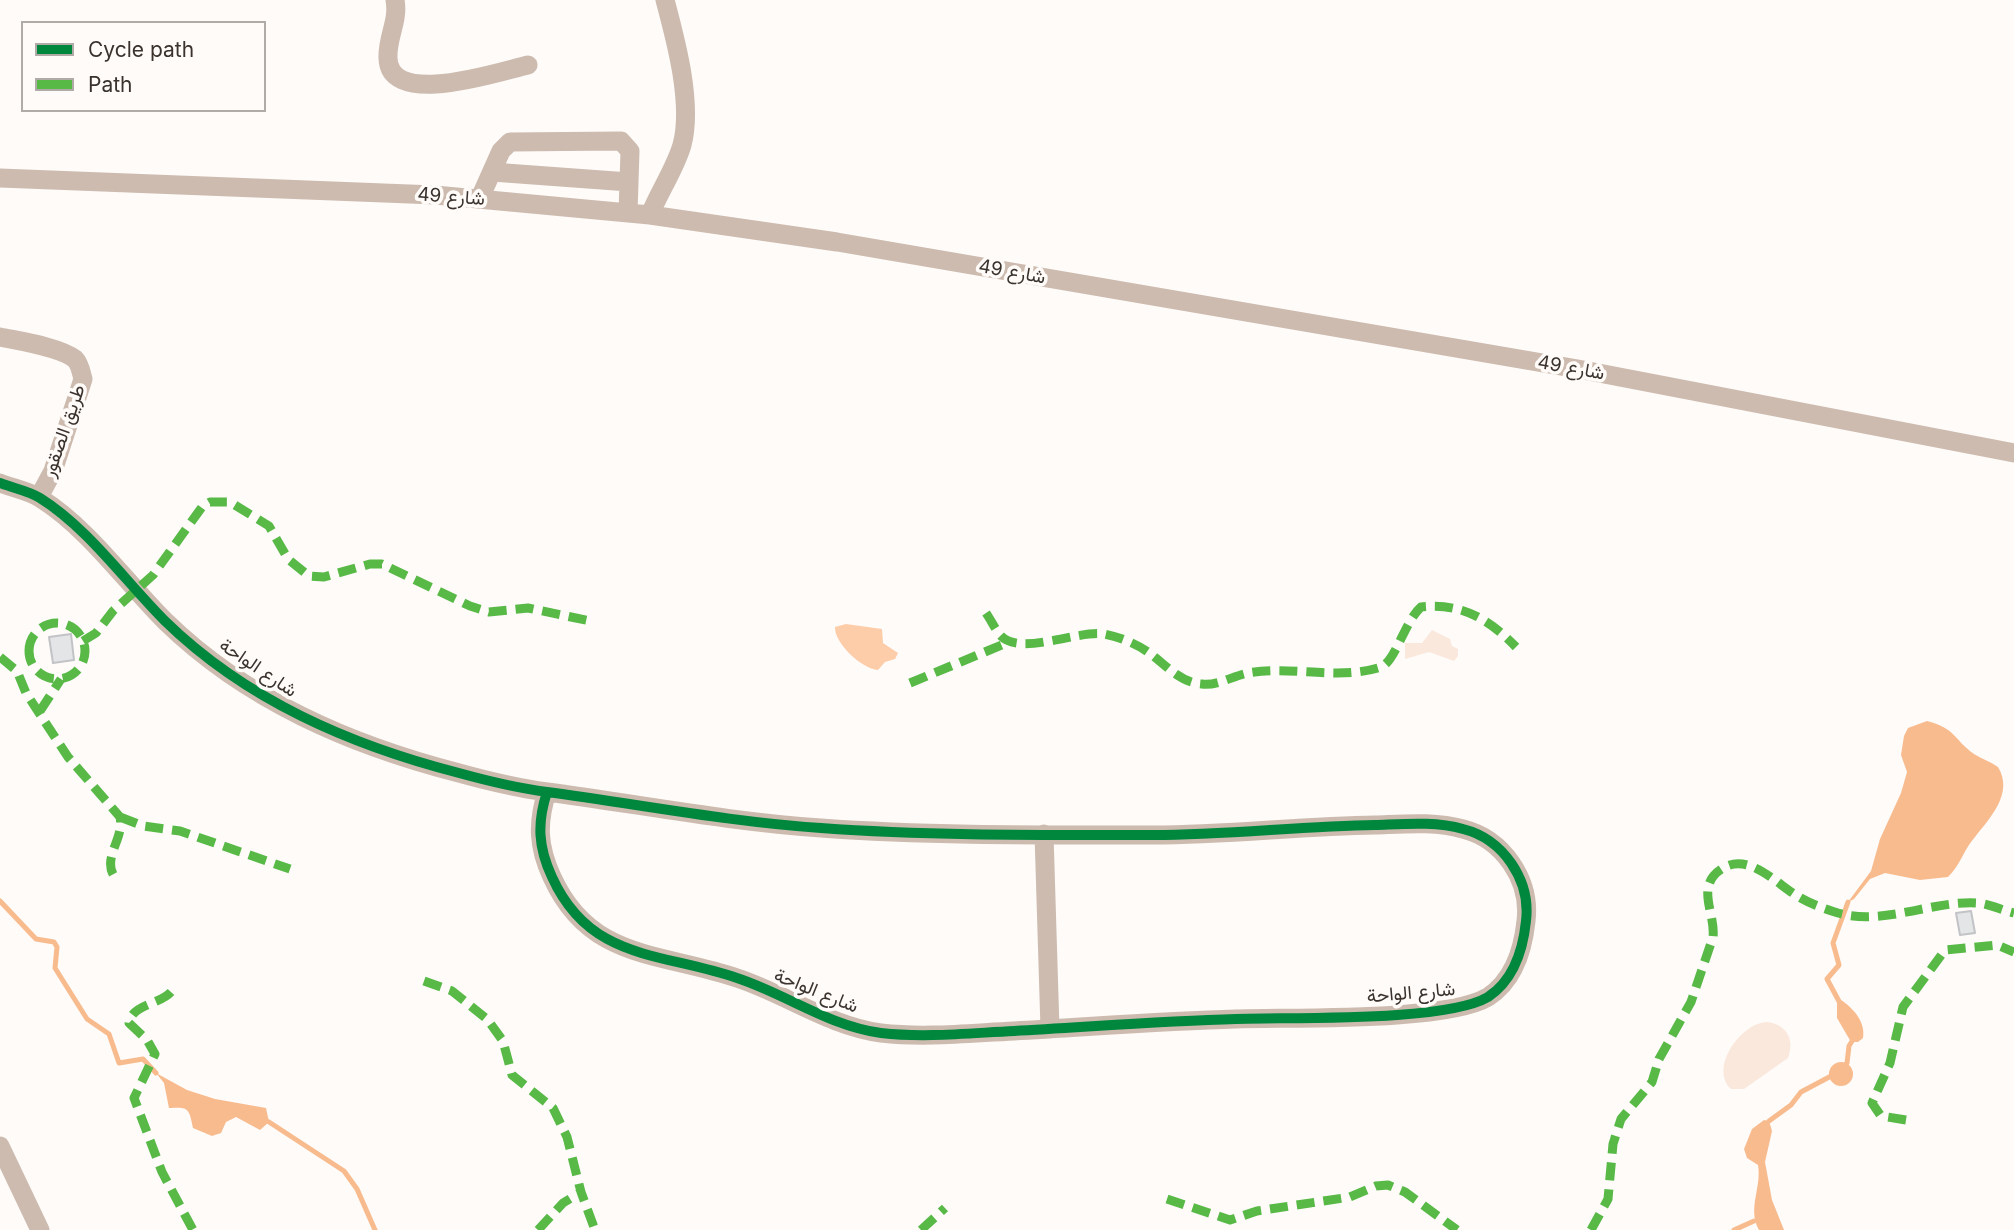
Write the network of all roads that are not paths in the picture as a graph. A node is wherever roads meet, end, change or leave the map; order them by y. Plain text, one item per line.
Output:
1 (395, 0) edge
2 (665, 0) edge
3 (528, 65) dead end
4 (492, 172) junction
5 (0, 178) edge
6 (629, 183) junction
7 (480, 198) junction
8 (628, 213) junction
9 (650, 215) junction
10 (0, 337) edge
11 (2014, 453) edge
12 (0, 483) edge
13 (39, 497) junction
14 (547, 792) junction
15 (1044, 834) junction
16 (1050, 1029) junction
17 (0, 1146) edge
18 (40, 1230) edge

1 - 3 street
2 - 9 street
4 - 6 street
4 - 6 street
4 - 7 street
5 - 7 street, شارع 49
6 - 8 street
7 - 8 street, شارع 49
8 - 9 street, شارع 49
9 - 11 street, شارع 49
10 - 13 street, طريق الصقور
12 - 13 street, شارع الواحة
13 - 14 street, شارع الواحة
14 - 15 street, شارع الواحة
14 - 16 street, شارع الواحة
15 - 16 street
15 - 16 street, شارع الواحة
17 - 18 street

